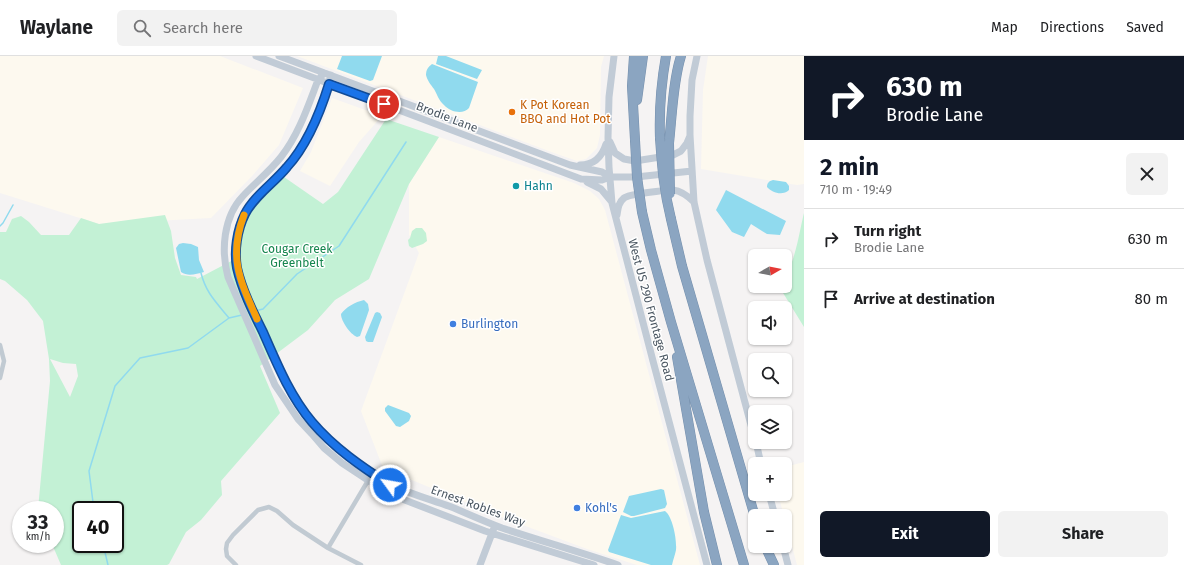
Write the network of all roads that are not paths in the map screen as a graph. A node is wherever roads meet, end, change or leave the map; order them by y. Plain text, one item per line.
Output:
1 (256, 56) edge
2 (279, 56) edge
3 (614, 56) edge
4 (634, 56) edge
5 (643, 56) edge
6 (666, 56) edge
7 (681, 56) edge
8 (697, 56) edge
9 (328, 74) junction
10 (318, 80) junction
11 (329, 84) junction
12 (428, 121) junction
13 (635, 122) junction
14 (468, 127) junction
15 (690, 135) junction
16 (608, 138) junction
17 (570, 165) junction
18 (692, 171) junction
19 (610, 177) junction
20 (581, 179) junction
21 (694, 202) junction
22 (612, 203) junction
23 (671, 219) junction
24 (616, 220) junction
25 (671, 322) junction
26 (0, 345) edge
27 (0, 378) edge
28 (748, 415) edge
29 (372, 474) junction
30 (368, 480) junction
31 (753, 509) edge
32 (495, 525) junction
33 (492, 532) junction
34 (521, 538) junction
35 (328, 548) junction
36 (567, 548) junction
37 (765, 553) edge
38 (768, 553) edge
39 (785, 553) edge
40 (564, 556) junction
41 (236, 565) edge
42 (362, 565) edge
43 (480, 565) edge
44 (594, 565) edge
45 (618, 565) edge
46 (707, 565) edge
47 (717, 565) edge
48 (744, 565) edge
49 (767, 565) edge
50 (774, 565) edge
51 (788, 565) edge

1 - 10 main road, Brodie Lane
2 - 9 main road, Brodie Lane
3 - 16 main road, West US 290 Frontage Road
4 - 13 highway
5 - 13 highway
6 - 23 highway, bridge
7 - 23 highway, bridge
8 - 15 main road
9 - 10 main road, Ernest Robles Way
9 - 11 main road, Ernest Robles Way
9 - 14 main road, Brodie Lane
10 - 11 main road, Brodie Lane
10 - 30 main road, Ernest Robles Way
11 - 12 main road, Brodie Lane
11 - 29 main road, Ernest Robles Way
12 - 14 main road
12 - 20 main road, Brodie Lane
13 - 25 highway, bridge
14 - 17 main road, Brodie Lane
15 - 16 main road
15 - 18 main road
16 - 17 main road
16 - 19 main road, West US 290 Frontage Road
17 - 19 main road, Brodie Lane
18 - 19 main road, Brodie Lane
18 - 21 main road
19 - 20 main road, Brodie Lane
19 - 22 main road, West US 290 Frontage Road
20 - 22 main road
21 - 24 main road
21 - 28 main road
22 - 24 main road, West US 290 Frontage Road
23 - 31 highway
24 - 46 main road, West US 290 Frontage Road
25 - 47 highway
25 - 48 highway
26 - 27 street
29 - 30 street
29 - 32 main road, Ernest Robles Way
30 - 33 main road, Ernest Robles Way
30 - 35 street
32 - 33 main road
32 - 34 main road, Ernest Robles Way
33 - 34 main road, Ernest Robles Way
33 - 43 main road
34 - 36 main road, Ernest Robles Way
34 - 40 main road, Ernest Robles Way
35 - 41 street
35 - 42 street
36 - 40 main road
36 - 45 main road, Ernest Robles Way
37 - 49 highway
38 - 50 highway
39 - 51 main road
40 - 44 main road, Ernest Robles Way

